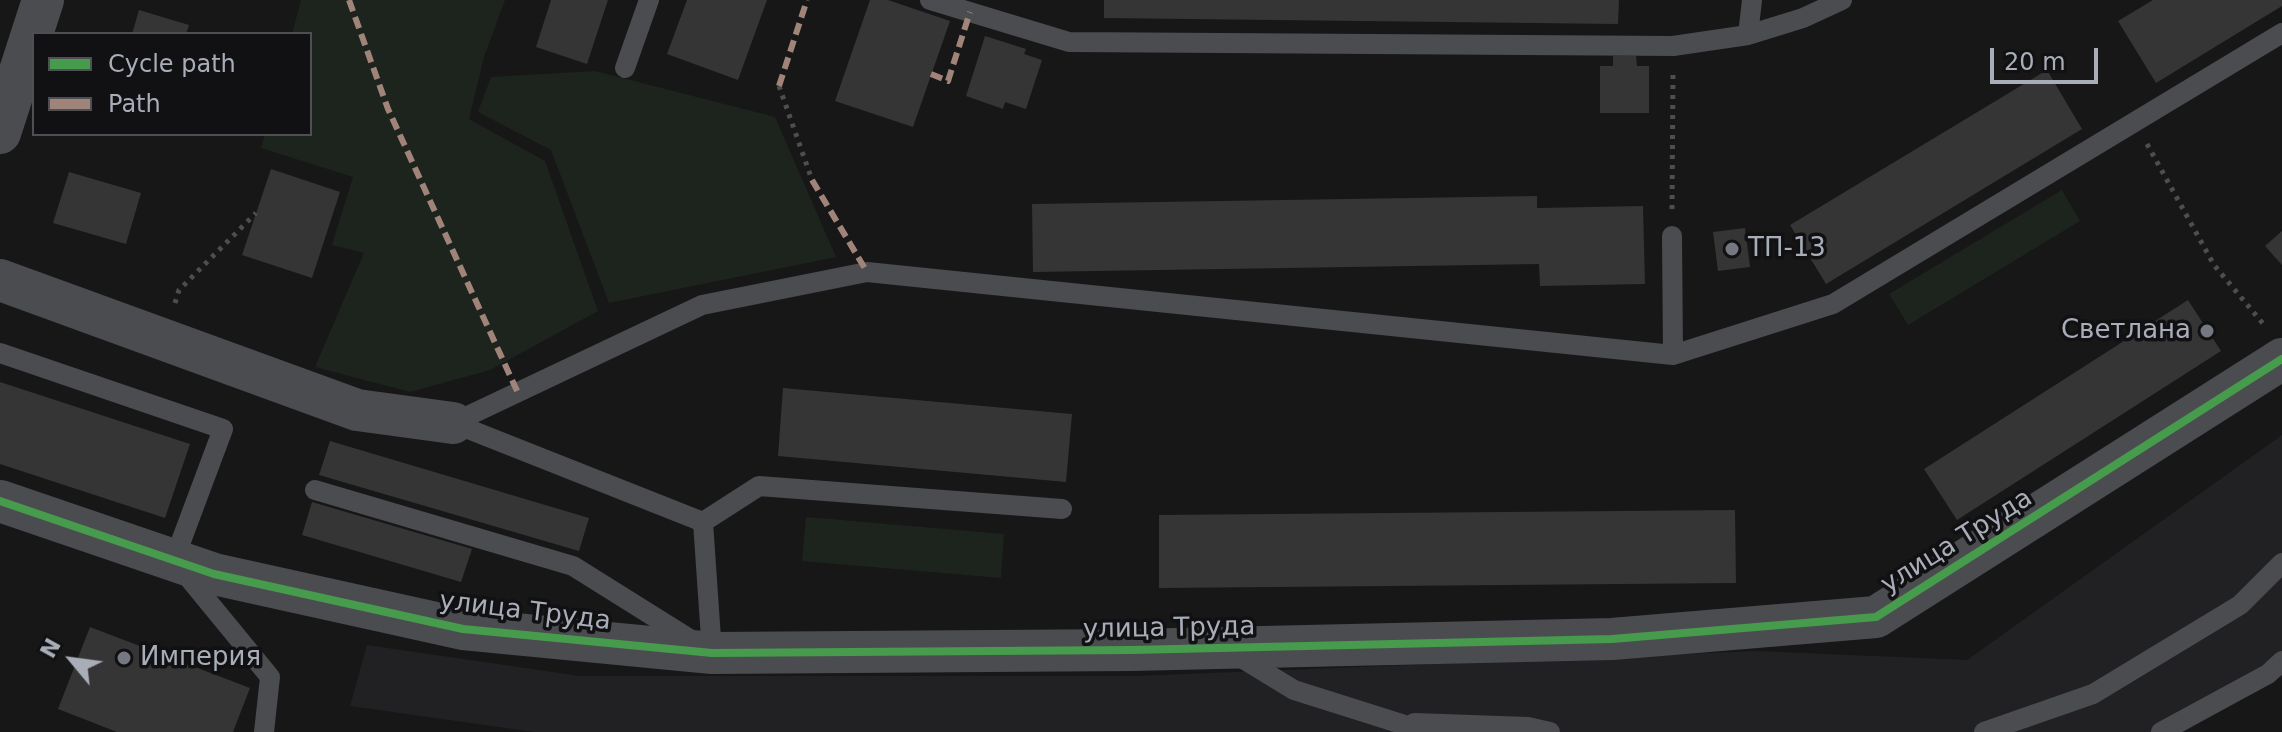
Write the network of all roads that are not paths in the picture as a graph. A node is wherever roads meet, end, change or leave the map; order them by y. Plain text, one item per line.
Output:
1 (43, 0) edge
2 (649, 0) edge
3 (930, 0) edge
4 (1752, 0) edge
5 (1842, 0) edge
6 (33, 32) edge
7 (2282, 33) edge
8 (32, 34) edge
9 (1748, 35) junction
10 (625, 68) dead end
11 (0, 133) edge
12 (1672, 236) road end
13 (0, 280) edge
14 (2277, 346) edge
15 (0, 353) edge
16 (1673, 355) junction
17 (453, 423) junction
18 (315, 490) dead end
19 (0, 501) edge
20 (1062, 509) dead end
21 (703, 522) junction
22 (174, 560) junction
23 (2282, 563) edge
24 (1225, 648) junction
25 (712, 653) junction
26 (2282, 661) edge
27 (1398, 723) junction
28 (264, 732) edge
29 (1427, 732) edge
30 (1550, 732) edge
31 (1984, 732) edge
32 (2161, 732) edge

1 - 6 street
2 - 10 lane
3 - 9 lane
4 - 9 lane
5 - 9 lane
7 - 16 lane
8 - 11 street
12 - 16 lane
13 - 17 street
14 - 24 street, улица Труда
15 - 22 lane
16 - 17 lane
17 - 21 lane
18 - 25 lane
19 - 22 street, улица Труда
20 - 21 lane
21 - 25 lane
22 - 25 street, улица Труда
22 - 28 lane
23 - 31 lane
24 - 25 street, улица Труда
24 - 27 lane
26 - 32 lane
27 - 29 lane
27 - 30 lane

